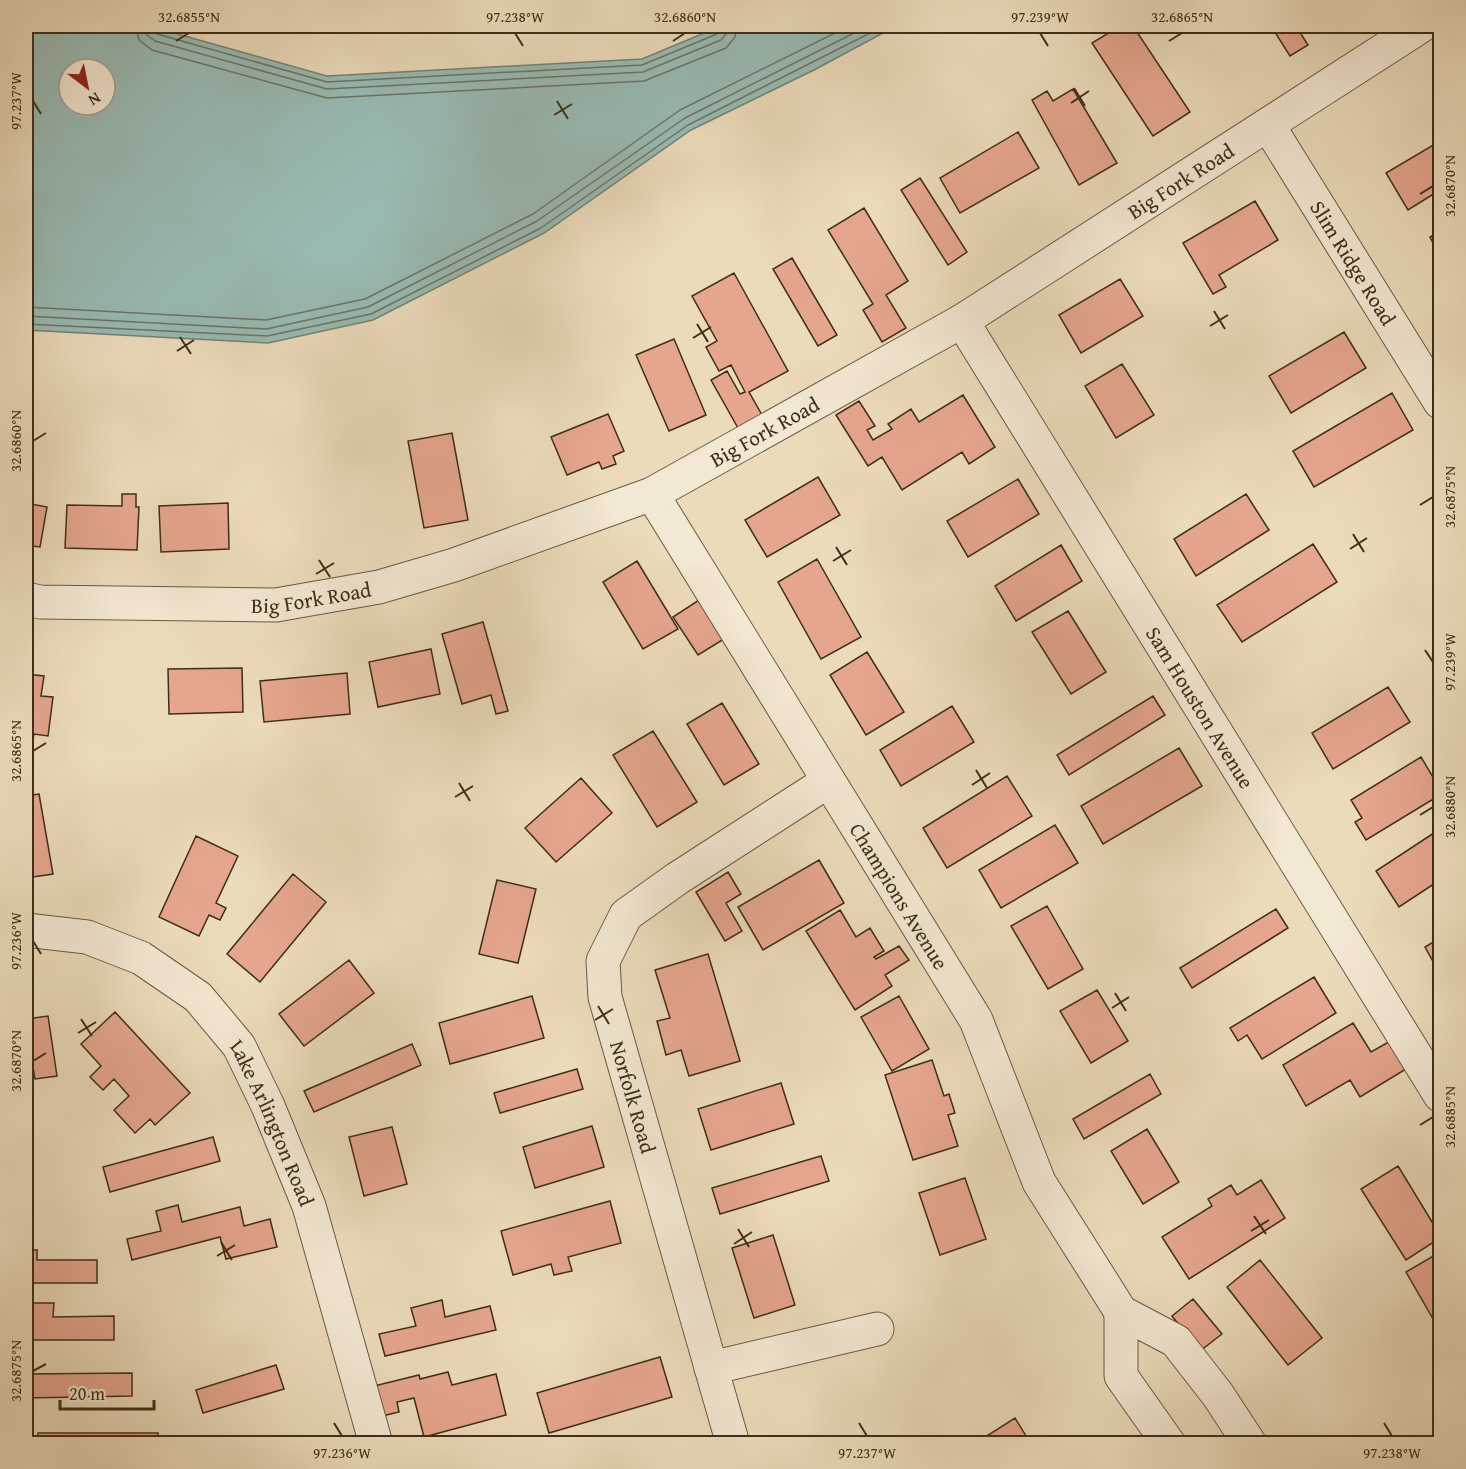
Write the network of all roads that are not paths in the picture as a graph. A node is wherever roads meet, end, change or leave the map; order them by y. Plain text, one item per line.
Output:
1 (1421, 26) edge
2 (1268, 125) junction
3 (962, 321) junction
4 (1440, 402) edge
5 (652, 494) junction
6 (26, 599) edge
7 (827, 782) junction
8 (26, 930) edge
9 (1440, 1095) edge
10 (1121, 1312) junction
11 (877, 1329) dead end
12 (711, 1368) junction
13 (376, 1443) edge
14 (733, 1443) edge
15 (1169, 1443) edge
16 (1250, 1443) edge

1 - 2 street, Big Fork Road
2 - 3 street, Big Fork Road
2 - 4 street, Slim Ridge Road
3 - 5 street, Big Fork Road
3 - 9 street, Sam Houston Avenue
5 - 6 street, Big Fork Road
5 - 7 street, Champions Avenue
7 - 10 street, Champions Avenue
7 - 12 street, Norfolk Road
8 - 13 street, Lake Arlington Road
10 - 15 street
10 - 16 street, Champions Avenue
11 - 12 street
12 - 14 street, Norfolk Road

